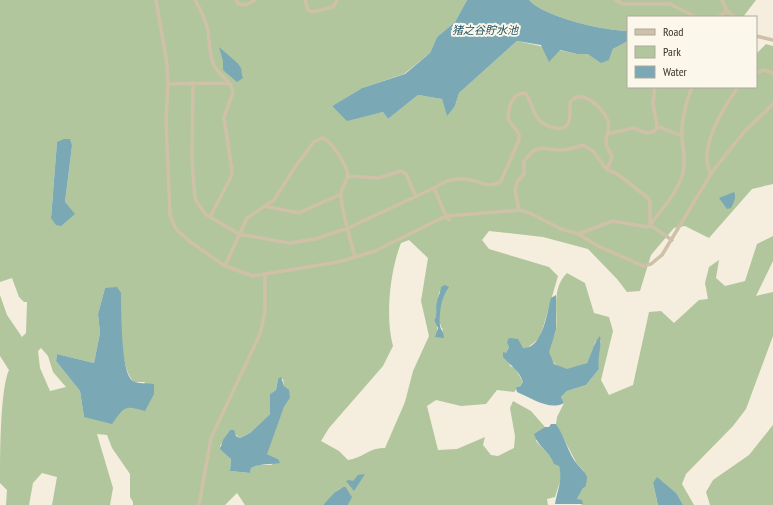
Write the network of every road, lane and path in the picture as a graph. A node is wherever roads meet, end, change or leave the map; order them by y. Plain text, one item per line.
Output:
1 (156, 0) edge
2 (195, 0) edge
3 (236, 0) edge
4 (255, 0) edge
5 (305, 0) edge
6 (337, 0) edge
7 (615, 0) edge
8 (722, 0) edge
9 (727, 11) junction
10 (694, 16) edge
11 (720, 16) edge
12 (734, 16) edge
13 (757, 36) edge
14 (773, 40) edge
15 (757, 72) edge
16 (773, 73) edge
17 (194, 83) junction
18 (229, 83) junction
19 (168, 84) junction
20 (655, 88) edge
21 (692, 88) edge
22 (737, 88) edge
23 (773, 104) edge
24 (657, 126) junction
25 (607, 134) junction
26 (682, 136) junction
27 (607, 170) junction
28 (711, 175) junction
29 (348, 176) junction
30 (434, 188) junction
31 (341, 194) junction
32 (416, 197) junction
33 (264, 206) junction
34 (519, 210) junction
35 (210, 217) junction
36 (448, 218) junction
37 (650, 225) junction
38 (348, 228) junction
39 (239, 234) junction
40 (578, 234) junction
41 (672, 240) junction
42 (355, 257) junction
43 (225, 266) junction
44 (265, 275) junction
45 (199, 505) edge

1 - 19 street
2 - 18 street
3 - 4 street
5 - 6 street
7 - 10 street
8 - 9 street
9 - 11 street
9 - 12 street
13 - 14 street
15 - 16 street
17 - 18 street
17 - 19 street
17 - 35 street
18 - 35 street
19 - 43 street
20 - 24 street
21 - 26 street
22 - 28 street
23 - 28 street
24 - 25 street
24 - 26 street
25 - 27 street
25 - 30 street
26 - 37 street
27 - 34 street
27 - 37 street
28 - 41 street
29 - 31 street
29 - 32 street
29 - 33 street
30 - 32 street
30 - 36 street
31 - 33 street
31 - 38 street
32 - 38 street
33 - 39 street
34 - 36 street
34 - 40 street
35 - 39 street
36 - 42 street
37 - 40 street
37 - 41 street
38 - 39 street
38 - 42 street
39 - 43 street
40 - 41 street
42 - 44 street
43 - 44 street
44 - 45 street

